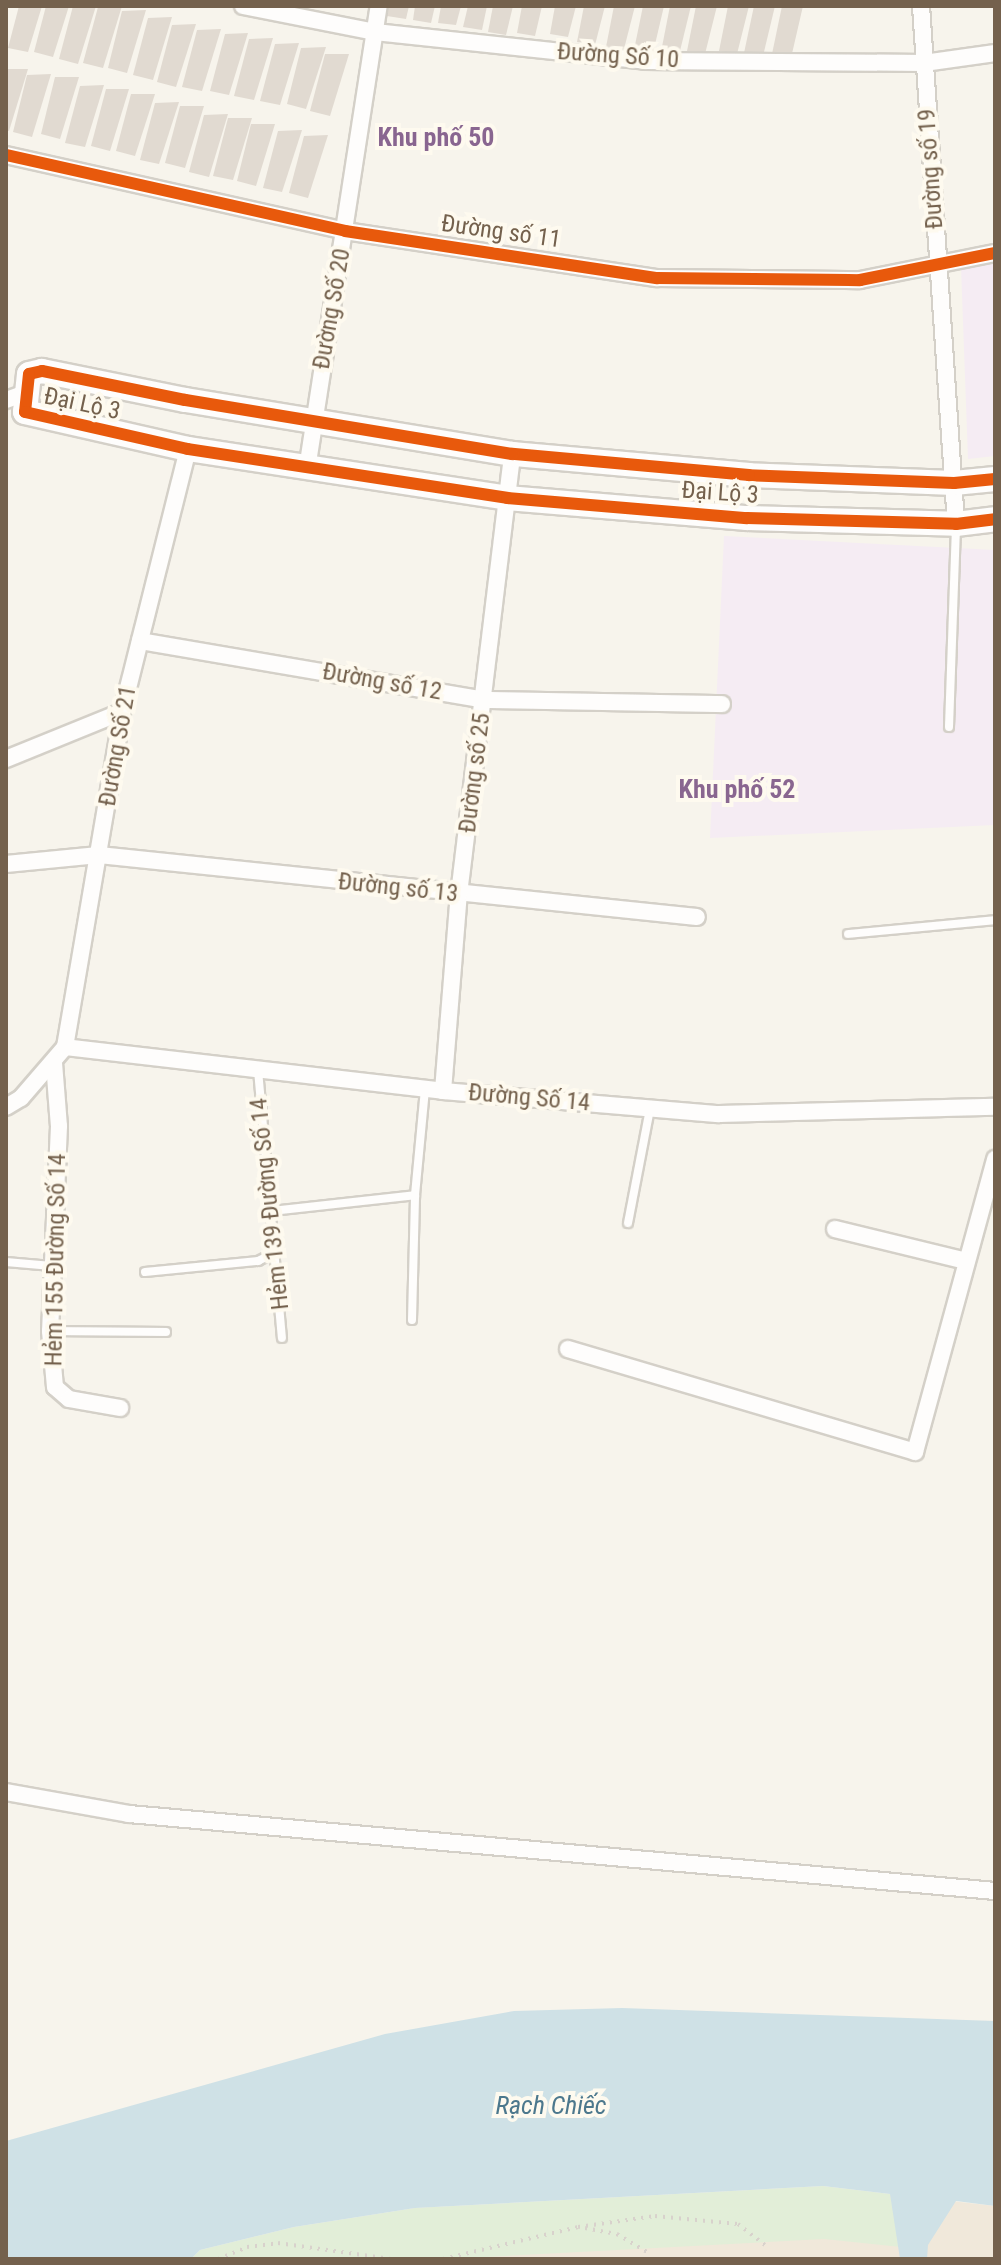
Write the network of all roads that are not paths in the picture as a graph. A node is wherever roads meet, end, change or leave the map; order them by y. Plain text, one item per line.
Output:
1 (243, 6) edge
2 (379, 6) edge
3 (921, 6) edge
4 (375, 32) junction
5 (995, 53) edge
6 (924, 63) junction
7 (6, 155) edge
8 (345, 231) junction
9 (995, 253) edge
10 (938, 261) junction
11 (17, 396) edge
12 (313, 423) junction
13 (188, 449) junction
14 (512, 454) junction
15 (307, 469) junction
16 (995, 479) edge
17 (954, 483) junction
18 (507, 498) junction
19 (995, 519) edge
20 (956, 524) junction
21 (140, 641) junction
22 (484, 700) junction
23 (722, 704) dead end
24 (122, 712) junction
25 (949, 727) dead end
26 (6, 759) edge
27 (99, 855) junction
28 (6, 864) edge
29 (459, 894) junction
30 (697, 917) dead end
31 (995, 920) edge
32 (848, 934) dead end
33 (65, 1047) junction
34 (54, 1063) junction
35 (258, 1069) junction
36 (425, 1089) junction
37 (443, 1091) junction
38 (6, 1107) edge
39 (995, 1107) edge
40 (650, 1108) junction
41 (995, 1159) edge
42 (415, 1195) junction
43 (990, 1203) edge
44 (271, 1211) junction
45 (628, 1223) dead end
46 (835, 1229) dead end
47 (274, 1253) junction
48 (966, 1261) junction
49 (6, 1262) edge
50 (53, 1266) junction
51 (145, 1272) dead end
52 (412, 1320) dead end
53 (50, 1331) junction
54 (166, 1332) dead end
55 (282, 1338) dead end
56 (568, 1349) dead end
57 (120, 1408) dead end
58 (6, 1792) edge
59 (995, 1891) edge

1 - 4 street, Đường Số 10
2 - 4 street, Đường Số 20
3 - 6 street, Đường số 19
4 - 6 street, Đường Số 10
4 - 8 street, Đường Số 20
5 - 6 street, Đường Số 10
6 - 10 street, Đường số 19
7 - 8 street, Đường số 11
8 - 10 street, Đường số 11
8 - 12 street, Đường Số 20
9 - 10 street, Đường số 11
10 - 17 street, Đường số 19
11 - 12 street, Đại Lộ 3
11 - 13 street, Đại Lộ 3
12 - 14 street, Đại Lộ 3
12 - 15 street, Đường Số 20
13 - 15 street, Đại Lộ 3
13 - 21 street, Đường Số 21
14 - 17 street, Đại Lộ 3
14 - 18 street, Đường số 25
15 - 18 street, Đại Lộ 3
16 - 17 street, Đại Lộ 3
17 - 20 street, Đường số 19
18 - 20 street, Đại Lộ 3
18 - 22 street, Đường số 25
19 - 20 street, Đại Lộ 3
20 - 25 lane
21 - 22 street, Đường số 12
21 - 24 street, Đường Số 21
22 - 23 street, Đường số 12
22 - 29 street, Đường số 25
24 - 26 street
24 - 27 street, Đường Số 21
27 - 28 street, Đường số 13
27 - 29 street, Đường số 13
27 - 33 street, Đường Số 21
29 - 30 street, Đường số 13
29 - 37 street, Đường số 25
31 - 32 lane
33 - 34 street
33 - 35 street, Đường Số 14
34 - 38 street
34 - 50 street, Hẻm 155 Đường Số 14
35 - 36 street, Đường Số 14
35 - 44 lane, Hẻm 139 Đường Số 14
36 - 37 street, Đường Số 14
36 - 42 lane
37 - 40 street, Đường Số 14
39 - 40 street, Đường Số 14
40 - 45 lane
41 - 43 street
42 - 44 lane
42 - 52 lane
43 - 48 street
44 - 47 lane, Hẻm 139 Đường Số 14
46 - 48 street
47 - 51 lane
47 - 55 lane, Hẻm 139 Đường Số 14
48 - 56 street
49 - 50 lane
50 - 53 street, Hẻm 155 Đường Số 14
53 - 54 lane
53 - 57 street, Hẻm 155 Đường Số 14
58 - 59 street

